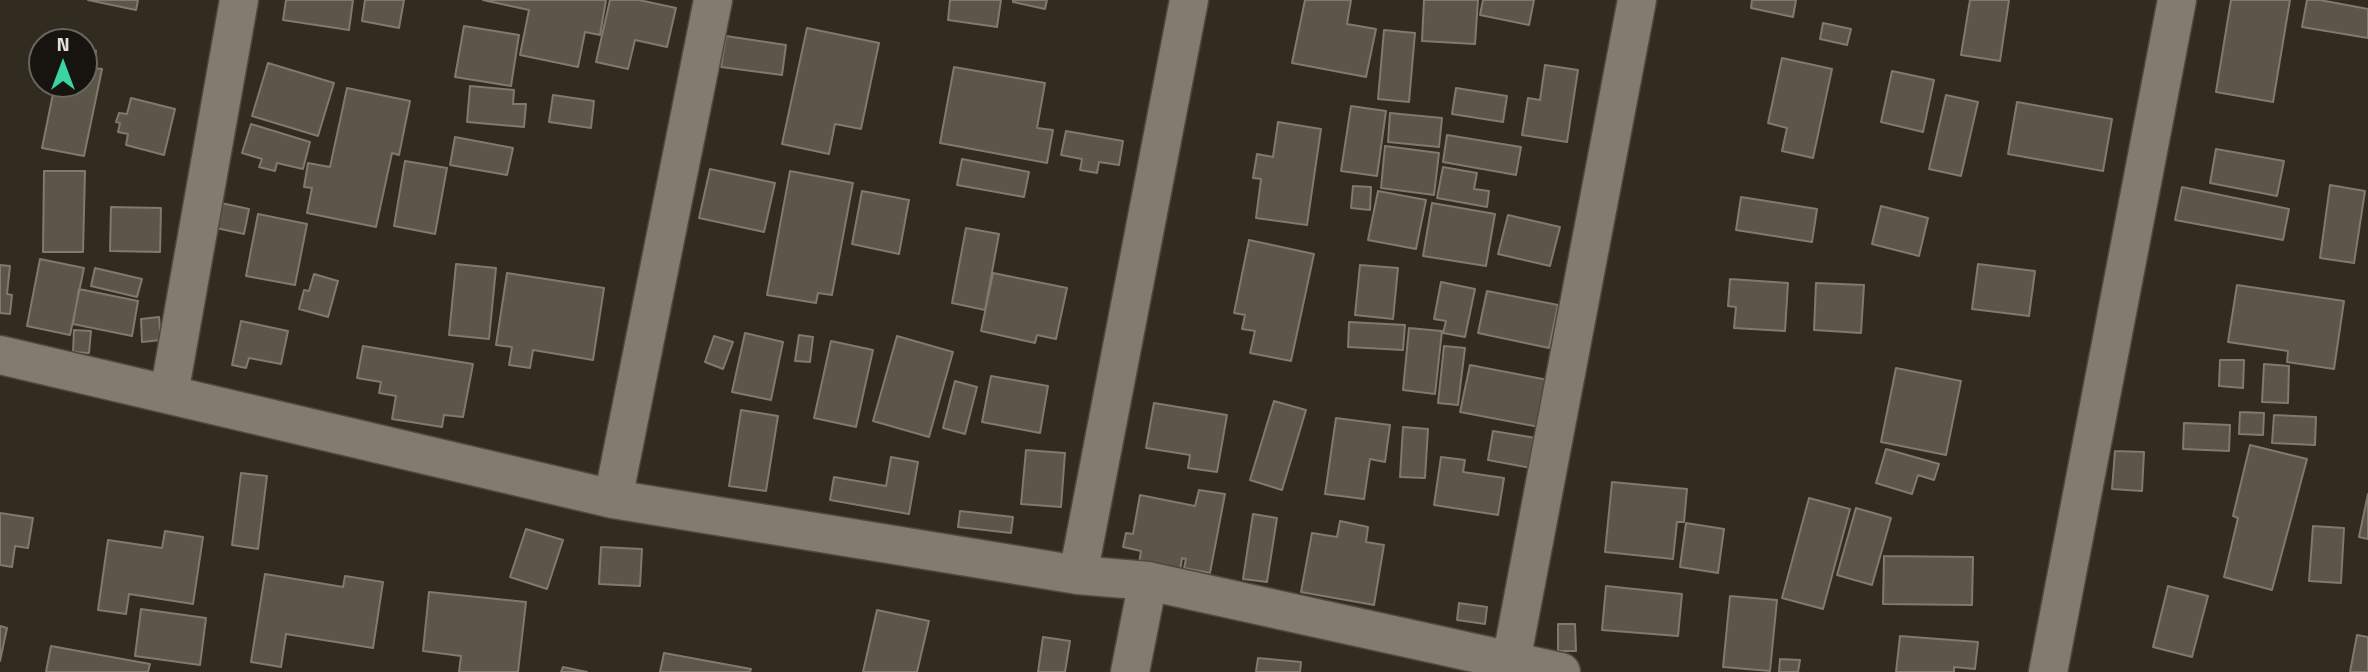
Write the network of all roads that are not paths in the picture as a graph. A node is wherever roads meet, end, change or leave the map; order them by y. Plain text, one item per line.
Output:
1 (239, 0) edge
2 (713, 0) edge
3 (1189, 0) edge
4 (1637, 0) edge
5 (2177, 0) edge
6 (0, 355) edge
7 (169, 394) junction
8 (613, 499) junction
9 (1078, 575) junction
10 (1148, 582) junction
11 (1510, 667) edge
12 (1130, 672) edge
13 (1561, 672) edge
14 (2048, 672) edge

1 - 7 street
2 - 8 street
3 - 9 street
4 - 11 street
5 - 14 street
6 - 7 street
7 - 8 street
8 - 9 street
9 - 10 street
10 - 11 street
10 - 12 street
11 - 13 street

